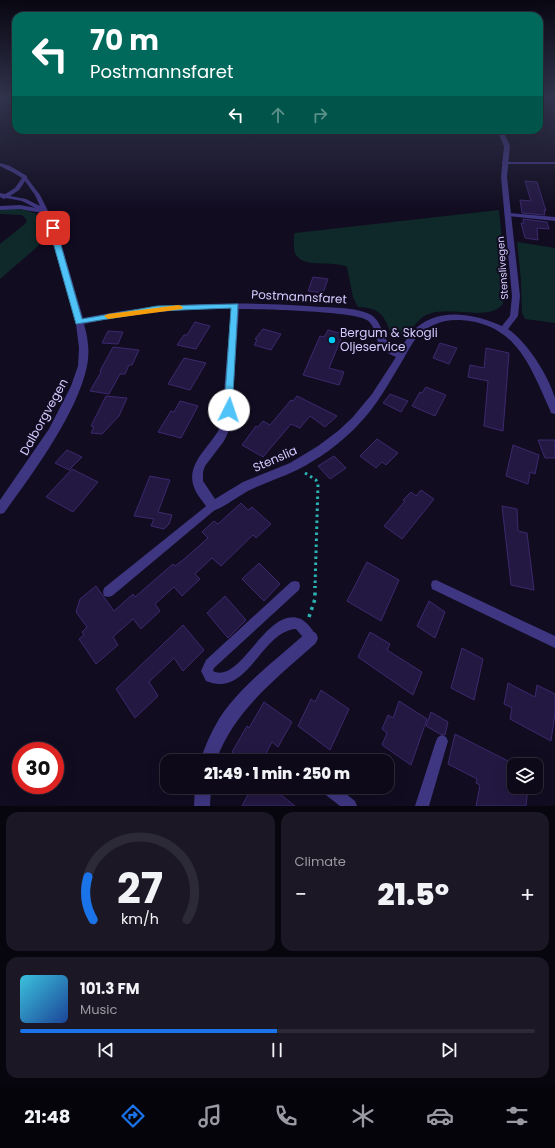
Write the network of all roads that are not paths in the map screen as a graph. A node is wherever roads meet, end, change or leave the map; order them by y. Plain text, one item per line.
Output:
1 (502, 136) edge
2 (504, 163) junction
3 (555, 163) edge
4 (0, 164) edge
5 (25, 177) junction
6 (3, 196) edge
7 (0, 200) edge
8 (0, 208) edge
9 (45, 211) junction
10 (509, 215) junction
11 (555, 219) edge
12 (235, 306) junction
13 (79, 322) junction
14 (503, 330) junction
15 (401, 355) junction
16 (555, 410) edge
17 (213, 506) junction
18 (0, 509) edge
19 (436, 585) dead end
20 (295, 586) dead end
21 (108, 592) dead end
22 (308, 634) joint
23 (555, 642) edge
24 (442, 741) dead end
25 (210, 754) edge
26 (203, 794) edge
27 (335, 794) edge
28 (202, 806) edge
29 (350, 806) edge
30 (422, 806) edge

1 - 2 street, Stenslivegen
2 - 3 lane
2 - 10 street, Stenslivegen
4 - 5 lane
5 - 6 lane
5 - 9 lane
6 - 7 lane
6 - 9 lane
8 - 9 street
9 - 13 street, Dalborgvegen
10 - 11 lane
10 - 14 street, Stenslivegen
12 - 13 street, Postmannsfaret
12 - 15 street, Postmannsfaret
12 - 17 street
13 - 18 street, Dalborgvegen
14 - 15 street, Stenslia
14 - 16 street
15 - 17 street, Stenslia
17 - 21 lane
19 - 23 lane
20 - 22 lane
22 - 25 street
24 - 30 lane
26 - 28 street
27 - 29 lane

